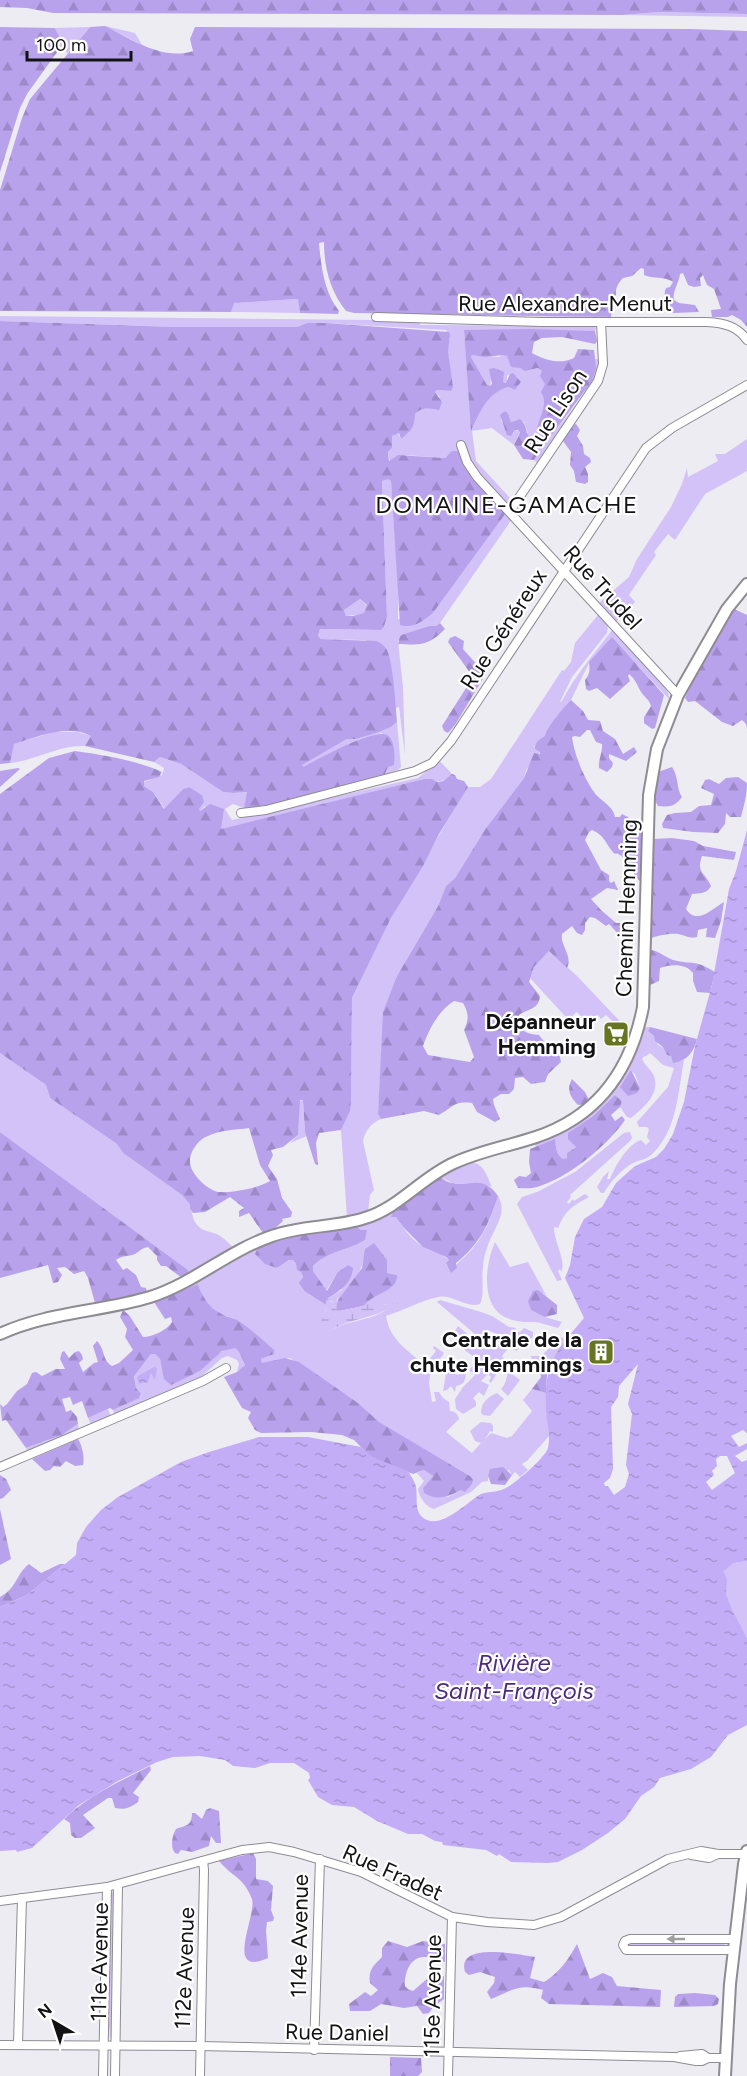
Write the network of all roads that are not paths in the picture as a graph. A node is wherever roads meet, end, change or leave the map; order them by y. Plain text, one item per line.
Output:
1 (376, 317) dead end
2 (601, 322) junction
3 (747, 340) edge
4 (747, 385) edge
5 (461, 445) dead end
6 (510, 511) junction
7 (564, 570) junction
8 (747, 584) edge
9 (678, 695) junction
10 (241, 813) dead end
11 (0, 1334) edge
12 (226, 1368) dead end
13 (0, 1467) edge
14 (747, 1853) edge
15 (320, 1859) junction
16 (203, 1861) junction
17 (118, 1885) junction
18 (107, 1887) junction
19 (22, 1898) junction
20 (0, 1901) edge
21 (452, 1917) junction
22 (734, 1944) junction
23 (18, 2044) junction
24 (0, 2045) edge
25 (104, 2045) junction
26 (116, 2045) junction
27 (200, 2046) junction
28 (314, 2050) junction
29 (448, 2052) junction
30 (726, 2058) junction
31 (104, 2076) edge
32 (115, 2076) edge
33 (200, 2076) edge
34 (448, 2076) edge
35 (725, 2076) edge

1 - 2 street, Rue Alexandre-Menut
2 - 3 street, Rue Alexandre-Menut
2 - 6 street, Rue Lison
4 - 7 street, Rue Généreux
5 - 6 street, Rue Trudel
6 - 7 street, Rue Trudel
7 - 9 street, Rue Trudel
7 - 10 street, Rue Généreux
8 - 9 street, Chemin Hemming
9 - 11 street, Chemin Hemming
12 - 13 street
14 - 21 street, Rue Fradet
14 - 22 street
15 - 16 street, Rue Fradet
15 - 21 street, Rue Fradet
15 - 28 street, 114e Avenue
16 - 17 street, Rue Fradet
16 - 27 street, 112e Avenue
17 - 18 street, Rue Fradet
17 - 26 street, 111e Avenue
18 - 19 street, Rue Fradet
18 - 25 street, 111e Avenue
19 - 20 street, Rue Fradet
19 - 23 street
21 - 29 street, 115e Avenue
22 -> 22 street
22 - 30 street
23 - 24 street, Rue Daniel
23 - 25 street, Rue Daniel
25 - 26 street, Rue Daniel
25 - 31 street, 111e Avenue
26 - 27 street, Rue Daniel
26 - 32 street, 111e Avenue
27 - 28 street, Rue Daniel
27 - 33 street, 112e Avenue
28 - 29 street, Rue Daniel
29 - 30 street, Rue Daniel
29 - 34 street, 115e Avenue
30 - 35 street

